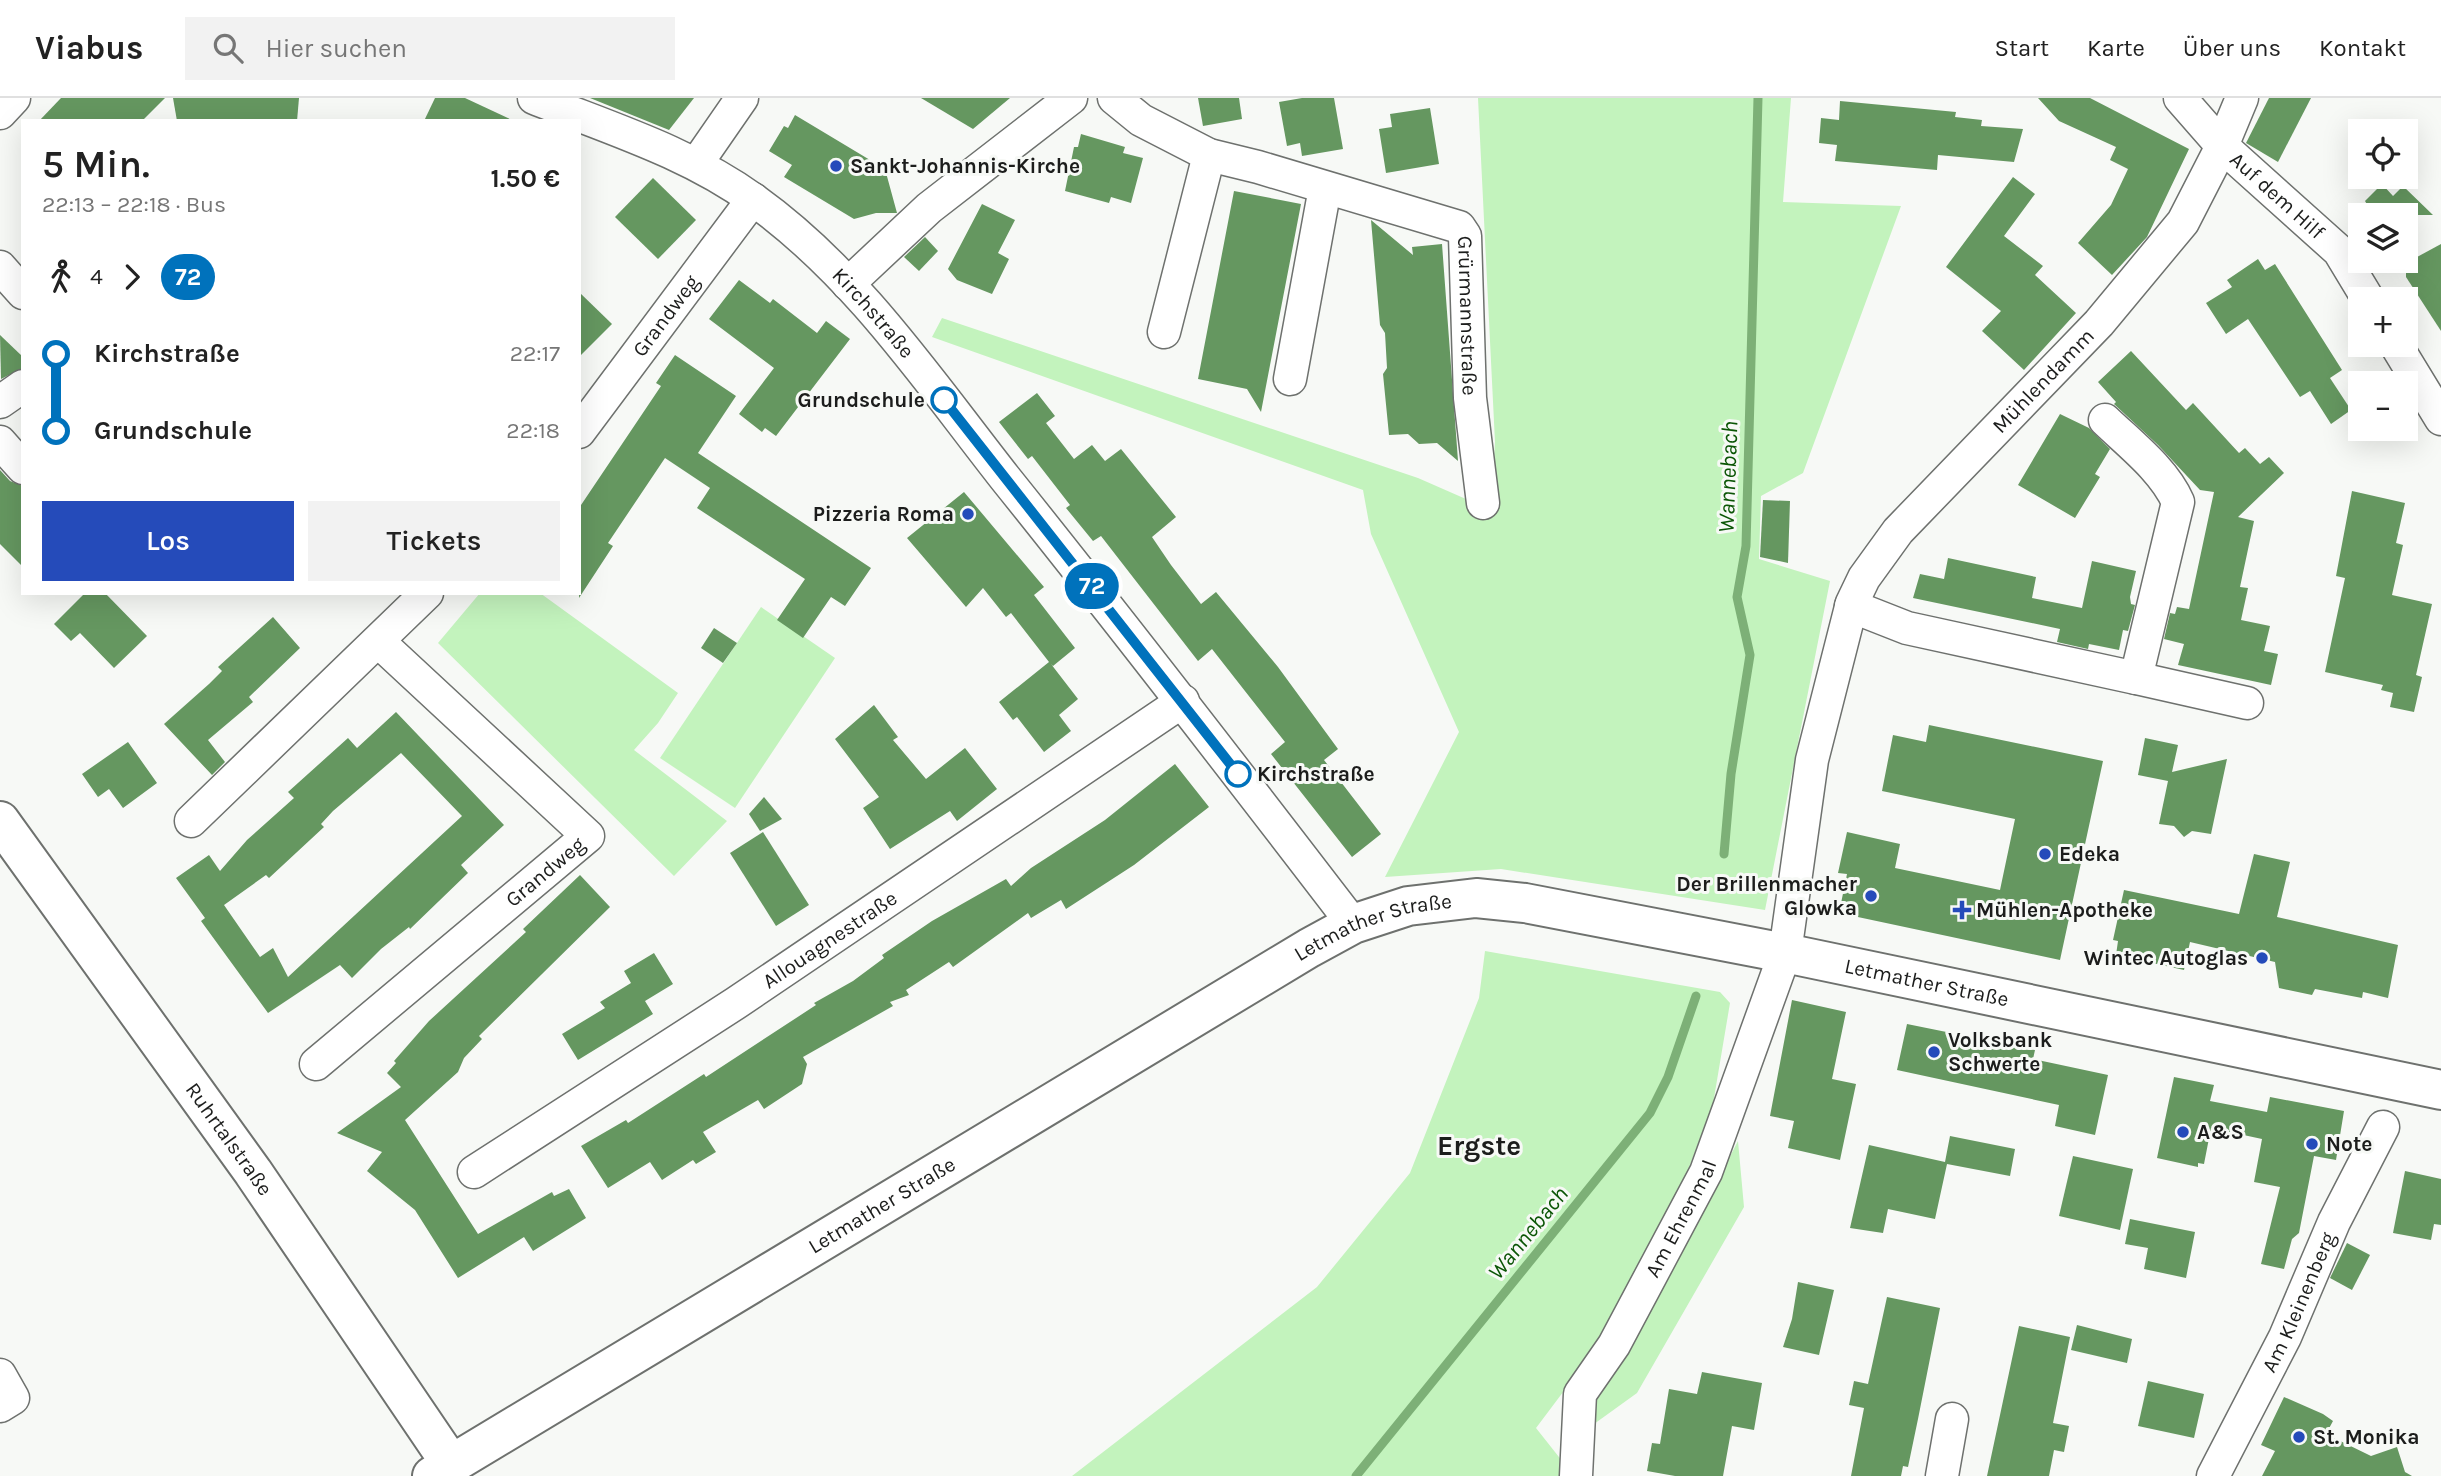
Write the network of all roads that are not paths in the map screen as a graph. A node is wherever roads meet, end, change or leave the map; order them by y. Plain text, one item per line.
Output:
1 (14, 98) edge
2 (742, 98) edge
3 (1071, 98) edge
4 (1114, 98) edge
5 (2180, 98) edge
6 (2242, 98) edge
7 (549, 109) edge
8 (0, 113) edge
9 (576, 119) edge
10 (581, 121) edge
11 (2222, 146) junction
12 (1209, 155) junction
13 (697, 163) junction
14 (1325, 188) junction
15 (753, 199) junction
16 (0, 267) edge
17 (848, 284) junction
18 (2361, 287) edge
19 (21, 291) edge
20 (1164, 332) dead end
21 (2403, 357) edge
22 (1290, 379) dead end
23 (21, 387) edge
24 (0, 402) edge
25 (2441, 419) edge
26 (2105, 420) dead end
27 (581, 429) edge
28 (0, 442) edge
29 (21, 466) edge
30 (1483, 503) dead end
31 (425, 595) edge
32 (1851, 605) junction
33 (379, 642) junction
34 (2136, 678) junction
35 (1183, 701) junction
36 (2247, 703) dead end
37 (0, 821) edge
38 (191, 821) dead end
39 (1353, 924) junction
40 (1785, 953) junction
41 (316, 1064) dead end
42 (2441, 1090) edge
43 (2383, 1127) dead end
44 (474, 1172) dead end
45 (1952, 1419) dead end
46 (442, 1470) edge
47 (1576, 1476) edge
48 (1942, 1476) edge
49 (2214, 1476) edge

1 - 8 street
2 - 13 street
3 - 17 street
4 - 12 street, Grürmannstraße
5 - 11 street, Auf dem Hilf
6 - 11 street, Mühlendamm
7 - 9 street, Kirchstraße
10 - 13 street, Kirchstraße
11 - 18 street, Auf dem Hilf
11 - 32 street, Mühlendamm
12 - 14 street, Grürmannstraße
12 - 20 street
13 - 15 street, Kirchstraße
14 - 22 street
14 - 30 street, Grürmannstraße
15 - 17 street, Kirchstraße
15 - 27 street, Grandweg
16 - 19 street
17 - 35 street, Kirchstraße
21 - 25 street
23 - 24 street
26 - 34 street
28 - 29 street
31 - 33 street
32 - 34 street
32 - 40 street, Mühlendamm
33 - 38 street
33 - 41 street, Grandweg
34 - 36 street
35 - 39 street, Kirchstraße
35 - 44 street, Allouagnestraße
37 - 46 main road, Ruhrtalstraße
39 - 40 main road, Letmather Straße
39 - 46 main road, Letmather Straße
40 - 42 main road, Letmather Straße
40 - 47 street, Am Ehrenmal
43 - 49 street, Am Kleinenberg
45 - 48 street

